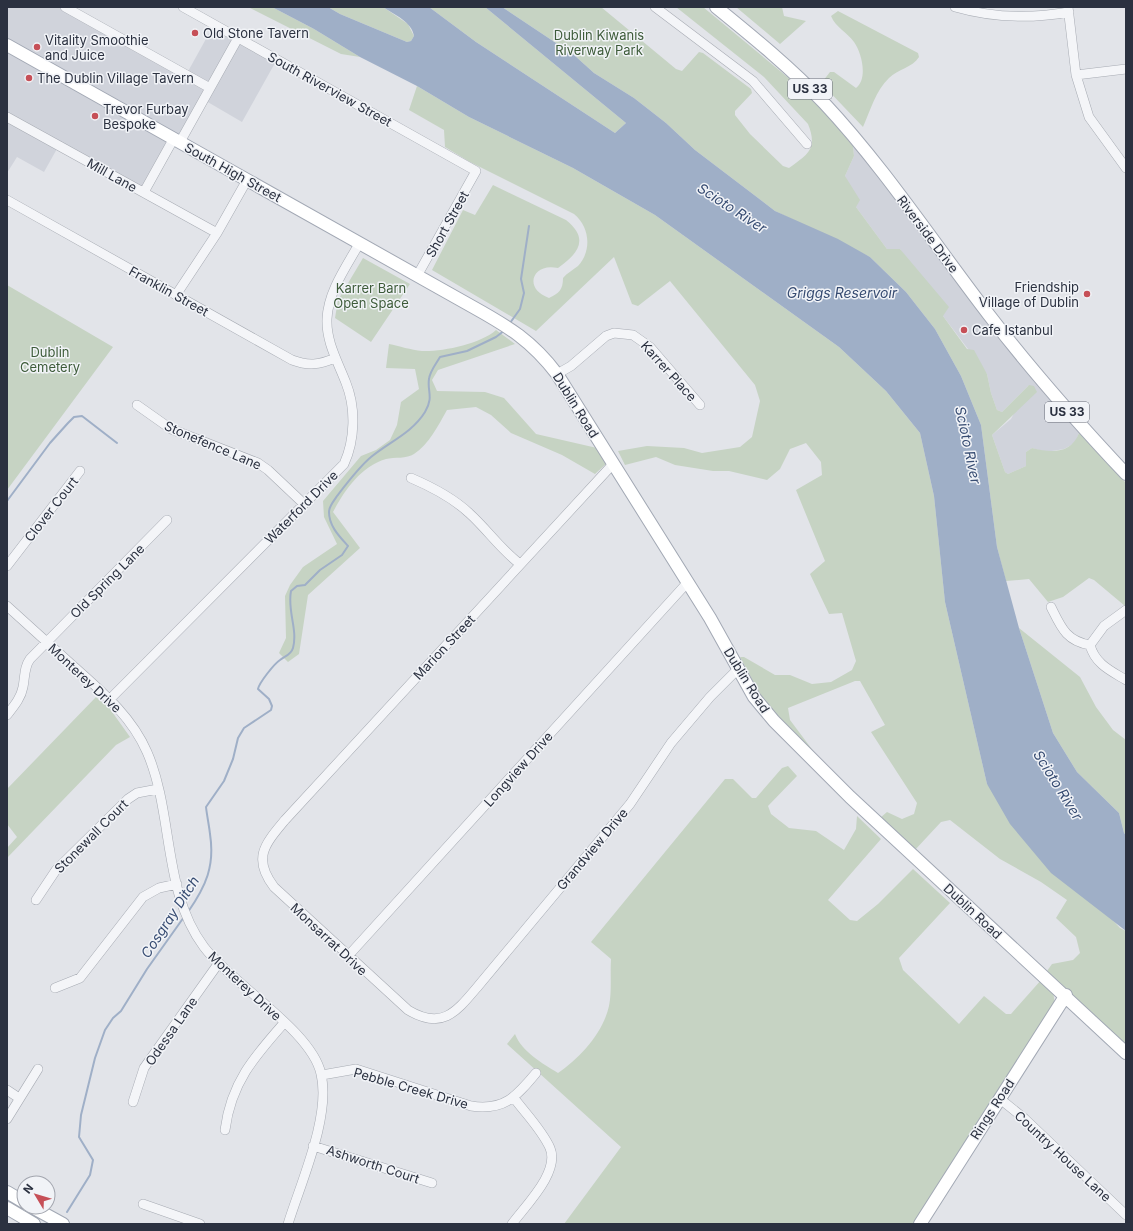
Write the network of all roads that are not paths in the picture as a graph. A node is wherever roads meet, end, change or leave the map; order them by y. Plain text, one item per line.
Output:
1 (65, 7) edge
2 (183, 7) edge
3 (655, 7) edge
4 (716, 7) edge
5 (955, 7) edge
6 (1069, 10) edge
7 (726, 11) edge
8 (238, 38) junction
9 (7, 45) edge
10 (1126, 69) edge
11 (1076, 75) junction
12 (210, 88) junction
13 (7, 117) edge
14 (177, 140) junction
15 (807, 144) dead end
16 (1126, 168) edge
17 (476, 171) joint
18 (247, 180) junction
19 (144, 192) junction
20 (7, 200) edge
21 (217, 233) junction
22 (359, 244) junction
23 (418, 276) junction
24 (176, 295) junction
25 (335, 358) junction
26 (557, 374) junction
27 (137, 405) dead end
28 (700, 405) dead end
29 (613, 464) junction
30 (80, 471) dead end
31 (1126, 474) edge
32 (411, 478) dead end
33 (304, 504) junction
34 (167, 520) dead end
35 (520, 564) junction
36 (7, 566) edge
37 (687, 583) junction
38 (7, 606) edge
39 (1051, 607) dead end
40 (1126, 610) edge
41 (46, 642) junction
42 (1090, 645) junction
43 (738, 669) junction
44 (1126, 680) edge
45 (110, 699) junction
46 (7, 715) edge
47 (158, 789) junction
48 (275, 832) joint
49 (177, 884) junction
50 (36, 900) dead end
51 (348, 956) junction
52 (218, 964) junction
53 (55, 988) dead end
54 (1066, 995) junction
55 (438, 1019) joint
56 (284, 1023) junction
57 (1126, 1053) edge
58 (38, 1069) dead end
59 (536, 1073) dead end
60 (322, 1076) junction
61 (7, 1090) edge
62 (19, 1098) junction
63 (514, 1098) junction
64 (999, 1098) junction
65 (133, 1102) dead end
66 (7, 1119) edge
67 (225, 1130) dead end
68 (313, 1146) junction
69 (432, 1183) dead end
70 (7, 1192) edge
71 (16, 1197) edge
72 (143, 1204) dead end
73 (7, 1208) edge
74 (46, 1215) edge
75 (1126, 1215) edge
76 (61, 1223) edge
77 (34, 1224) edge
78 (200, 1224) edge
79 (288, 1224) edge
80 (512, 1224) edge
81 (920, 1224) edge

1 - 12 street
2 - 8 street, South Riverview Street
3 - 15 street
4 - 7 main road, Riverside Drive / US 33
5 - 6 street
6 - 11 street
7 - 31 main road, Riverside Drive / US 33
8 - 12 street
8 - 17 street, South Riverview Street
9 - 14 main road, South High Street
10 - 11 street
11 - 16 street
12 - 14 street
13 - 19 street, Mill Lane
14 - 18 main road, South High Street
14 - 19 street
17 - 23 street, Short Street
18 - 21 street
18 - 22 main road, South High Street
19 - 21 street, Mill Lane
20 - 24 street, Franklin Street
21 - 24 street
22 - 23 main road, South High Street
22 - 25 street, Waterford Drive
23 - 26 main road, Dublin Road
24 - 25 street, Franklin Street
25 - 33 street, Waterford Drive
26 - 28 street, Karrer Place
26 - 29 main road, Dublin Road
27 - 33 street, Stonefence Lane
29 - 35 street, Marion Street
29 - 37 main road, Dublin Road
30 - 36 street, Clover Court
32 - 35 street
33 - 45 street, Waterford Drive
34 - 41 street, Old Spring Lane
35 - 48 street, Marion Street
37 - 43 main road, Dublin Road
37 - 51 street, Longview Drive
38 - 41 street, Monterey Drive
39 - 42 street
40 - 42 street
41 - 45 street, Monterey Drive
41 - 46 street, Old Spring Lane
42 - 44 street
43 - 54 main road, Dublin Road
43 - 55 street, Grandview Drive
45 - 47 street, Monterey Drive
47 - 49 street, Monterey Drive
47 - 50 street, Stonewall Court
48 - 51 street, Monsarrat Drive
49 - 52 street, Monterey Drive
49 - 53 street
51 - 55 street, Monsarrat Drive
52 - 56 street, Monterey Drive
52 - 65 street, Odessa Lane
54 - 57 main road, Dublin Road
54 - 64 main road, Rings Road
56 - 60 street, Monterey Drive
56 - 67 street
58 - 62 street
59 - 63 street, Pebble Creek Drive
60 - 63 street, Pebble Creek Drive
60 - 68 street, Monterey Drive
61 - 62 street
62 - 66 street
63 - 80 street
64 - 75 street, Country House Lane
64 - 81 main road, Rings Road
68 - 69 street, Ashworth Court
68 - 79 street, Monterey Drive
70 - 71 main road
72 - 78 street
73 - 77 main road
74 - 76 main road

